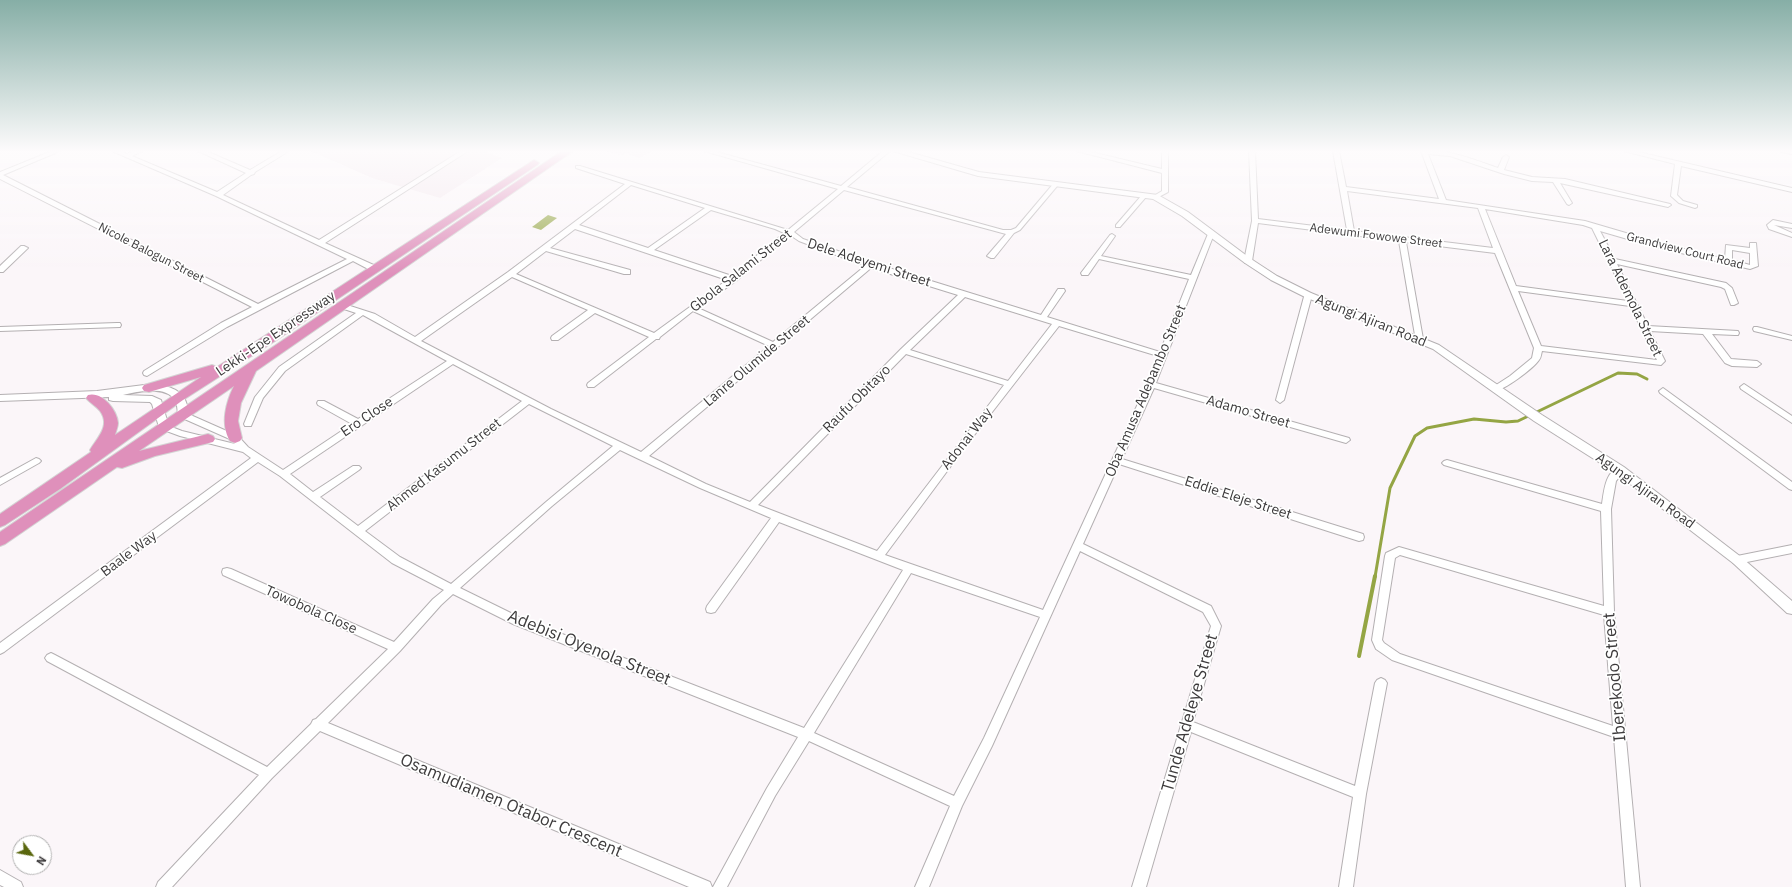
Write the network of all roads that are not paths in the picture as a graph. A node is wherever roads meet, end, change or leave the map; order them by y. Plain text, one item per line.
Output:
1 (34, 192) edge
2 (212, 192) edge
3 (222, 192) edge
4 (399, 192) edge
5 (490, 192) edge
6 (508, 192) edge
7 (618, 192) edge
8 (659, 192) edge
9 (837, 192) edge
10 (858, 192) edge
11 (1049, 192) edge
12 (1118, 192) edge
13 (1164, 192) edge
14 (1254, 192) edge
15 (1345, 192) edge
16 (1372, 192) edge
17 (1440, 192) edge
18 (1563, 192) edge
19 (1614, 192) edge
20 (1674, 192) edge
21 (218, 195) junction
22 (1144, 196) junction
23 (1156, 197) junction
24 (1443, 201) junction
25 (1569, 203) dead end
26 (1668, 205) dead end
27 (1482, 206) junction
28 (1694, 206) dead end
29 (711, 207) junction
30 (1255, 221) junction
31 (574, 226) junction
32 (1118, 226) dead end
33 (1792, 226) edge
34 (1595, 227) junction
35 (1012, 232) junction
36 (790, 233) junction
37 (1351, 233) junction
38 (1211, 234) junction
39 (1792, 235) edge
40 (1112, 236) dead end
41 (1402, 239) junction
42 (319, 243) junction
43 (24, 248) dead end
44 (544, 248) junction
45 (649, 251) junction
46 (1498, 251) junction
47 (991, 256) dead end
48 (1098, 257) junction
49 (352, 259) junction
50 (1248, 261) junction
51 (1612, 261) junction
52 (1728, 262) junction
53 (870, 265) junction
54 (375, 269) junction
55 (0, 270) edge
56 (627, 272) dead end
57 (511, 274) junction
58 (1085, 274) dead end
59 (1194, 278) junction
60 (733, 279) junction
61 (1514, 288) junction
62 (1061, 291) dead end
63 (964, 293) junction
64 (1308, 295) junction
65 (1734, 303) dead end
66 (1633, 304) junction
67 (344, 306) junction
68 (259, 308) junction
69 (692, 308) junction
70 (316, 309) junction
71 (594, 310) junction
72 (362, 312) junction
73 (1042, 319) junction
74 (1058, 323) junction
75 (116, 325) dead end
76 (1646, 328) junction
77 (0, 329) edge
78 (1757, 329) dead end
79 (1706, 332) junction
80 (1735, 333) dead end
81 (656, 336) junction
82 (271, 338) junction
83 (555, 338) dead end
84 (1792, 338) edge
85 (1419, 339) junction
86 (416, 341) junction
87 (774, 346) junction
88 (1538, 348) junction
89 (904, 351) junction
90 (1162, 355) junction
91 (452, 361) junction
92 (258, 362) junction
93 (1757, 364) dead end
94 (147, 373) dead end
95 (1009, 384) junction
96 (1151, 384) junction
97 (591, 385) dead end
98 (1744, 387) dead end
99 (149, 388) junction
100 (1496, 389) junction
101 (1663, 391) dead end
102 (64, 395) junction
103 (0, 398) edge
104 (93, 398) junction
105 (529, 400) junction
106 (1280, 400) dead end
107 (322, 403) dead end
108 (182, 406) junction
109 (161, 418) junction
110 (1792, 420) edge
111 (358, 423) junction
112 (248, 424) dead end
113 (235, 438) junction
114 (208, 439) junction
115 (1346, 440) dead end
116 (619, 446) junction
117 (245, 449) junction
118 (643, 456) junction
119 (258, 458) junction
120 (1116, 460) junction
121 (36, 461) dead end
122 (1447, 463) dead end
123 (356, 468) dead end
124 (1620, 470) junction
125 (283, 474) junction
126 (0, 482) edge
127 (55, 485) junction
128 (1792, 487) edge
129 (76, 488) junction
130 (313, 497) junction
131 (751, 506) junction
132 (1606, 509) junction
133 (777, 517) junction
134 (0, 522) edge
135 (359, 531) junction
136 (0, 534) edge
137 (1359, 537) dead end
138 (0, 540) edge
139 (1078, 546) junction
140 (1792, 549) edge
141 (879, 556) junction
142 (1737, 560) junction
143 (909, 568) junction
144 (227, 572) dead end
145 (452, 589) junction
146 (711, 609) dead end
147 (1792, 609) edge
148 (1608, 612) junction
149 (1046, 615) junction
150 (396, 648) junction
151 (0, 649) edge
152 (51, 658) dead end
153 (1381, 683) dead end
154 (317, 724) junction
155 (1187, 725) junction
156 (1620, 734) junction
157 (807, 735) junction
158 (268, 774) junction
159 (1360, 794) junction
160 (957, 802) junction
161 (0, 877) edge
162 (16, 887) edge
163 (163, 887) edge
164 (705, 887) edge
165 (720, 887) edge
166 (922, 887) edge
167 (1139, 887) edge
168 (1346, 887) edge
169 (1633, 887) edge

1 - 68 street, Nicole Balogun Street
2 - 21 street
3 - 21 street
4 - 42 street
5 - 54 highway, Lekki-Epe Expressway
6 - 67 highway, Lekki-Epe Expressway
7 - 31 street
8 - 29 street, Dele Adeyemi Street
9 - 36 street, Gbola Salami Street
10 - 35 street
11 - 35 street
12 - 22 street, Agungi Ajiran Road
13 - 23 street
14 - 30 street
15 - 37 street
16 - 24 street, Lara Ademola Street
17 - 24 street
18 - 25 street
19 - 26 street
20 - 28 street
21 - 42 street
22 - 23 street, Agungi Ajiran Road
22 - 32 street
23 - 38 street, Agungi Ajiran Road
24 - 27 street, Lara Ademola Street
27 - 34 street, Lara Ademola Street
27 - 46 street
29 - 36 street, Dele Adeyemi Street
29 - 45 street
30 - 37 street, Adewumi Fowowe Street
30 - 50 street
31 - 44 street
31 - 45 street
33 - 39 street
34 - 51 street, Lara Ademola Street
34 - 52 street, Grandview Court Road
35 - 47 street
36 - 53 street, Dele Adeyemi Street
36 - 60 street, Gbola Salami Street
37 - 41 street, Adewumi Fowowe Street
38 - 50 street, Agungi Ajiran Road
38 - 59 street, Oba Amusa Adebambo Street
40 - 48 street
41 - 46 street, Adewumi Fowowe Street
41 - 85 street
42 - 49 street
43 - 55 street
44 - 56 street
44 - 57 street
45 - 60 street
46 - 61 street
48 - 58 street
48 - 59 street
49 - 54 street
49 - 68 street
50 - 64 street, Agungi Ajiran Road
51 - 65 street
51 - 66 street, Lara Ademola Street
52 - 52 street, Grandview Court Road
53 - 63 street, Dele Adeyemi Street
53 - 87 street, Lanre Olumide Street
54 - 70 highway, Lekki-Epe Expressway
57 - 71 street
57 - 86 street
59 - 90 street, Oba Amusa Adebambo Street
60 - 69 street, Gbola Salami Street
61 - 66 street
61 - 88 street
62 - 73 street
63 - 73 street, Dele Adeyemi Street
63 - 89 street, Raufu Obitayo
64 - 85 street, Agungi Ajiran Road
64 - 106 street
66 - 76 street, Lara Ademola Street
67 - 72 street
67 - 92 highway, Lekki-Epe Expressway
68 - 94 street
69 - 81 street, Gbola Salami Street
69 - 87 street
70 - 82 highway, Lekki-Epe Expressway
70 - 108 highway
71 - 81 street
71 - 83 street
72 - 86 street
72 - 112 street
73 - 74 street, Dele Adeyemi Street
74 - 90 street, Dele Adeyemi Street
74 - 95 street, Adonai Way
75 - 77 street
76 - 79 street
76 - 88 street, Lara Ademola Street
78 - 84 street
79 - 80 street
79 - 93 street
81 - 97 street, Gbola Salami Street
82 - 99 highway
82 - 108 highway, Lekki-Epe Expressway
85 - 100 street, Agungi Ajiran Road
86 - 91 street
87 - 118 street, Lanre Olumide Street
88 - 100 street
89 - 95 street
89 - 131 street, Raufu Obitayo
90 - 96 street, Oba Amusa Adebambo Street
91 - 105 street
91 - 111 street, Ero Close
92 - 108 highway, Lekki-Epe Expressway
92 - 113 highway
95 - 141 street, Adonai Way
96 - 115 street, Adamo Street
96 - 120 street, Oba Amusa Adebambo Street
98 - 110 street
99 - 102 street
99 - 108 street
100 - 124 street, Agungi Ajiran Road
101 - 128 street
102 - 103 street
102 - 104 street
104 - 109 street
104 - 127 highway
105 - 116 street
105 - 135 street, Ahmed Kasumu Street
107 - 111 street
108 - 109 highway
108 - 113 street
109 - 114 street
109 - 127 highway
109 - 129 highway
109 - 136 highway
111 - 125 street, Ero Close
113 - 117 street
114 - 117 street
114 - 129 highway
116 - 118 street
116 - 145 street
117 - 119 street, Adebisi Oyenola Street
118 - 131 street
119 - 125 street, Adebisi Oyenola Street
119 - 151 street, Baale Way
120 - 137 street, Eddie Eleje Street
120 - 139 street, Oba Amusa Adebambo Street
121 - 126 street
122 - 132 street
123 - 130 street
124 - 132 street, Iberekodo Street
124 - 142 street, Agungi Ajiran Road
125 - 130 street, Adebisi Oyenola Street
127 - 134 highway
129 - 138 highway
130 - 135 street, Adebisi Oyenola Street
131 - 133 street
132 - 148 street, Iberekodo Street
133 - 141 street
133 - 146 street
135 - 145 street, Adebisi Oyenola Street
139 - 149 street, Oba Amusa Adebambo Street
139 - 155 street, Tunde Adeleye Street
140 - 142 street
141 - 143 street
142 - 147 street, Agungi Ajiran Road
143 - 149 street
143 - 157 street
144 - 150 street, Towobola Close
145 - 150 street
145 - 157 street, Adebisi Oyenola Street
148 - 156 street, Iberekodo Street
148 - 156 street
149 - 160 street, Oba Amusa Adebambo Street
150 - 154 street
152 - 158 street
153 - 159 street
154 - 158 street
154 - 164 street, Osamudiamen Otabor Crescent
155 - 159 street
155 - 167 street, Tunde Adeleye Street
156 - 169 street, Iberekodo Street
157 - 160 street, Adebisi Oyenola Street
157 - 165 street
158 - 163 street
159 - 168 street
160 - 166 street, Oba Amusa Adebambo Street
161 - 162 street

